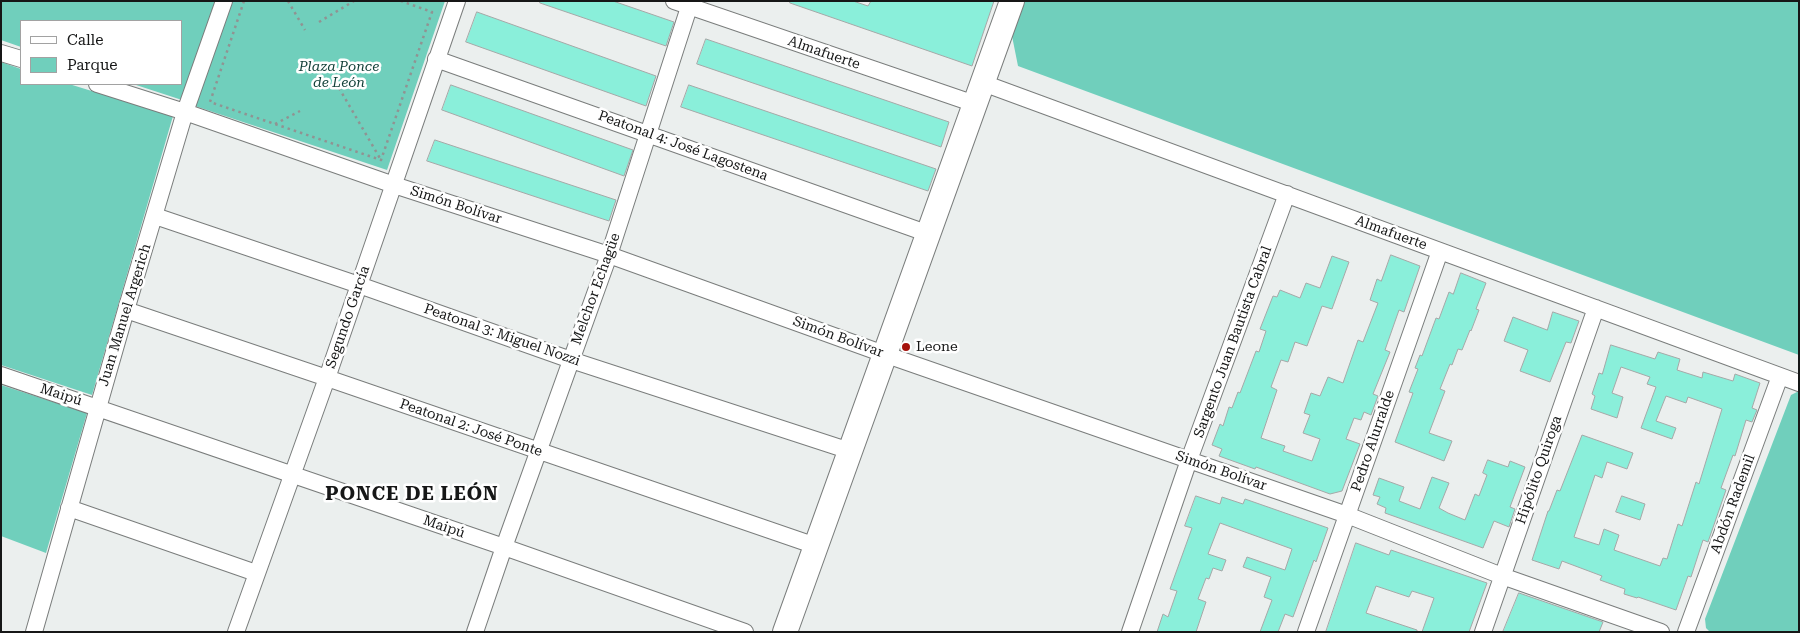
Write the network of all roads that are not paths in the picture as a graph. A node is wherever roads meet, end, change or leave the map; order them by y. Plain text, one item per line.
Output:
1 (224, 1) edge
2 (457, 1) edge
3 (674, 1) edge
4 (1012, 1) edge
5 (691, 4) edge
6 (1, 52) edge
7 (20, 59) edge
8 (436, 59) junction
9 (100, 85) edge
10 (979, 93) junction
11 (185, 112) junction
12 (649, 134) junction
13 (394, 185) junction
14 (1286, 194) junction
15 (155, 216) junction
16 (928, 234) junction
17 (1440, 251) junction
18 (609, 255) junction
19 (359, 285) junction
20 (1596, 308) junction
21 (126, 310) junction
22 (884, 354) junction
23 (571, 360) junction
24 (1, 375) edge
25 (1780, 376) junction
26 (327, 378) junction
27 (1799, 383) edge
28 (97, 407) junction
29 (538, 451) junction
30 (850, 451) junction
31 (1190, 460) junction
32 (292, 475) junction
33 (69, 508) junction
34 (1347, 515) junction
35 (816, 546) junction
36 (504, 547) junction
37 (256, 573) junction
38 (1502, 576) junction
39 (34, 632) edge
40 (236, 632) edge
41 (475, 632) edge
42 (745, 632) edge
43 (785, 632) edge
44 (1130, 632) edge
45 (1306, 632) edge
46 (1482, 632) edge
47 (1660, 632) edge
48 (1686, 632) edge

1 - 11 street, Juan Manuel Argerich
2 - 8 street, Segundo García
3 - 5 street, Almafuerte
4 - 10 main road
5 - 10 street, Almafuerte
5 - 12 street, Melchor Echagüe
6 - 7 street
8 - 12 street, Peatonal 4: José Lagostena
8 - 13 street, Segundo García
9 - 11 street, Simón Bolívar
10 - 14 street, Almafuerte
10 - 16 main road
11 - 13 street, Simón Bolívar
11 - 15 street, Juan Manuel Argerich
12 - 16 street, Peatonal 4: José Lagostena
12 - 18 street, Melchor Echagüe
13 - 18 street, Simón Bolívar
13 - 19 street, Segundo García
14 - 17 street, Almafuerte
14 - 31 street, Sargento Juan Bautista Cabral
15 - 19 street, Peatonal 3: Miguel Nozzi
15 - 21 street, Juan Manuel Argerich
16 - 22 main road
17 - 20 street, Almafuerte
17 - 34 street, Pedro Alurralde
18 - 22 street, Simón Bolívar
18 - 23 street, Melchor Echagüe
19 - 23 street, Peatonal 3: Miguel Nozzi
19 - 26 street, Segundo García
20 - 25 street, Almafuerte
20 - 38 street, Hipólito Quiroga
21 - 26 street, Peatonal 2: José Ponte
21 - 28 street, Juan Manuel Argerich
22 - 30 main road
22 - 31 street, Simón Bolívar
23 - 29 street, Melchor Echagüe
23 - 30 street, Peatonal 3: Miguel Nozzi
24 - 28 street, Maipú
25 - 27 street, Almafuerte
25 - 48 street, Abdón Rademil
26 - 29 street, Peatonal 2: José Ponte
26 - 32 street, Segundo García
28 - 32 street, Maipú
28 - 33 street, Juan Manuel Argerich
29 - 35 street, Peatonal 2: José Ponte
29 - 36 street, Melchor Echagüe
30 - 35 main road
31 - 34 street, Simón Bolívar
31 - 44 street, Sargento Juan Bautista Cabral
32 - 36 street, Maipú
32 - 37 street, Segundo García
33 - 37 street
33 - 39 street, Juan Manuel Argerich
34 - 38 street, Simón Bolívar
34 - 45 street, Pedro Alurralde
35 - 43 main road
36 - 41 street, Melchor Echagüe
36 - 42 street, Maipú
37 - 40 street, Segundo García
38 - 46 street, Hipólito Quiroga
38 - 47 street, Simón Bolívar

